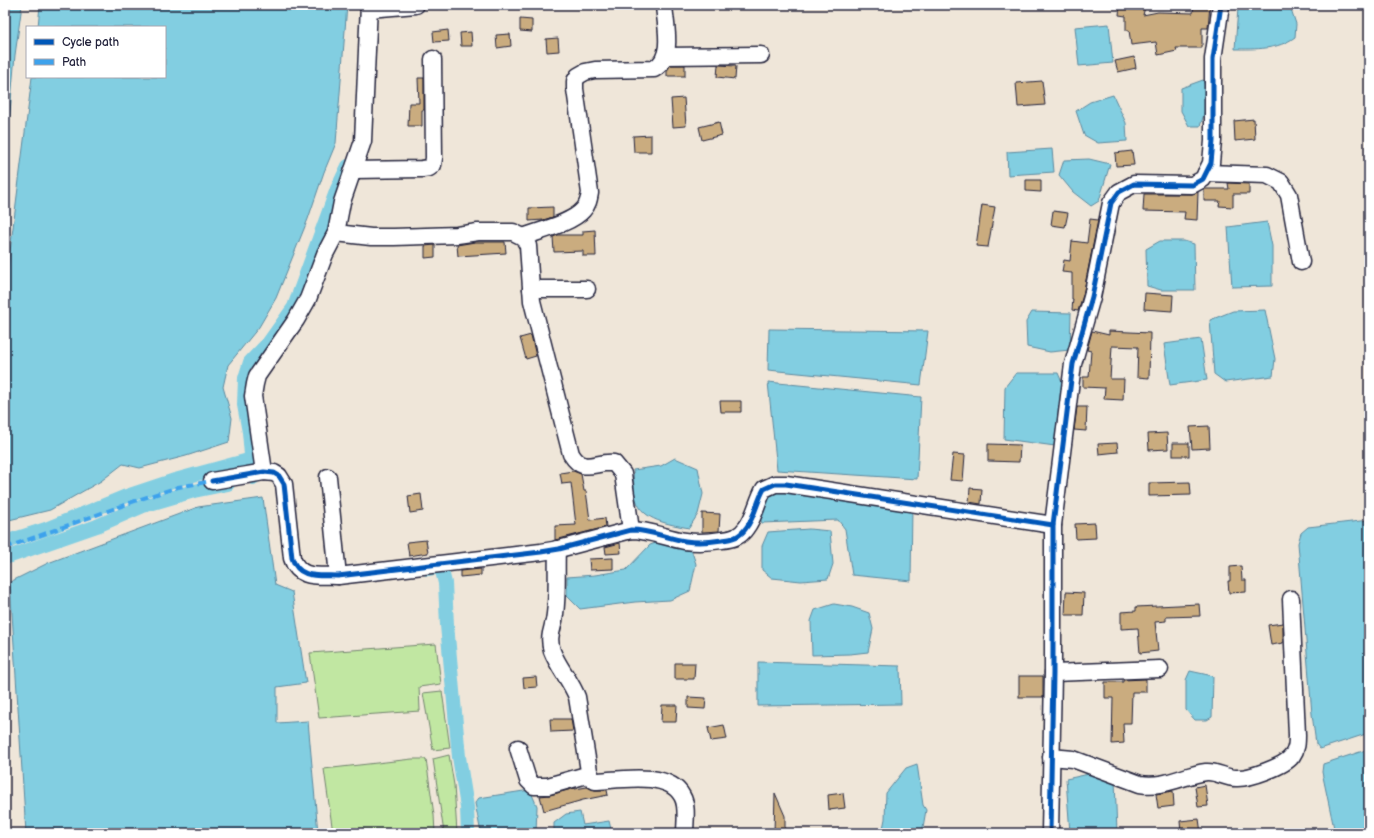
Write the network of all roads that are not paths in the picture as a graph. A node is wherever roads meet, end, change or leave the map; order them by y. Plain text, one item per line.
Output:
1 (416, 5) edge
2 (664, 5) edge
3 (1221, 5) edge
4 (369, 7) edge
5 (761, 55) dead end
6 (665, 56) junction
7 (433, 59) dead end
8 (353, 170) junction
9 (1206, 173) junction
10 (336, 233) junction
11 (523, 237) junction
12 (1301, 262) dead end
13 (531, 289) junction
14 (587, 289) dead end
15 (255, 474) junction
16 (328, 477) dead end
17 (212, 481) dead end
18 (1053, 525) junction
19 (630, 530) junction
20 (557, 549) junction
21 (338, 576) junction
22 (1291, 599) dead end
23 (1160, 669) dead end
24 (1053, 673) junction
25 (518, 748) dead end
26 (1051, 757) junction
27 (590, 774) junction
28 (685, 833) edge
29 (1050, 833) edge

1 - 4 street
2 - 6 street
3 - 9 street
4 - 8 street
5 - 6 street
6 - 11 street
7 - 8 street
8 - 10 street
9 - 12 street
9 - 18 street
10 - 11 street
10 - 15 street
11 - 13 street
13 - 14 street
13 - 19 street
15 - 17 street
15 - 21 street
16 - 21 street
18 - 19 street
18 - 24 street
19 - 20 street
20 - 21 street
20 - 27 street
22 - 26 street
23 - 24 street
24 - 26 street
25 - 27 street
26 - 29 street
27 - 28 street

